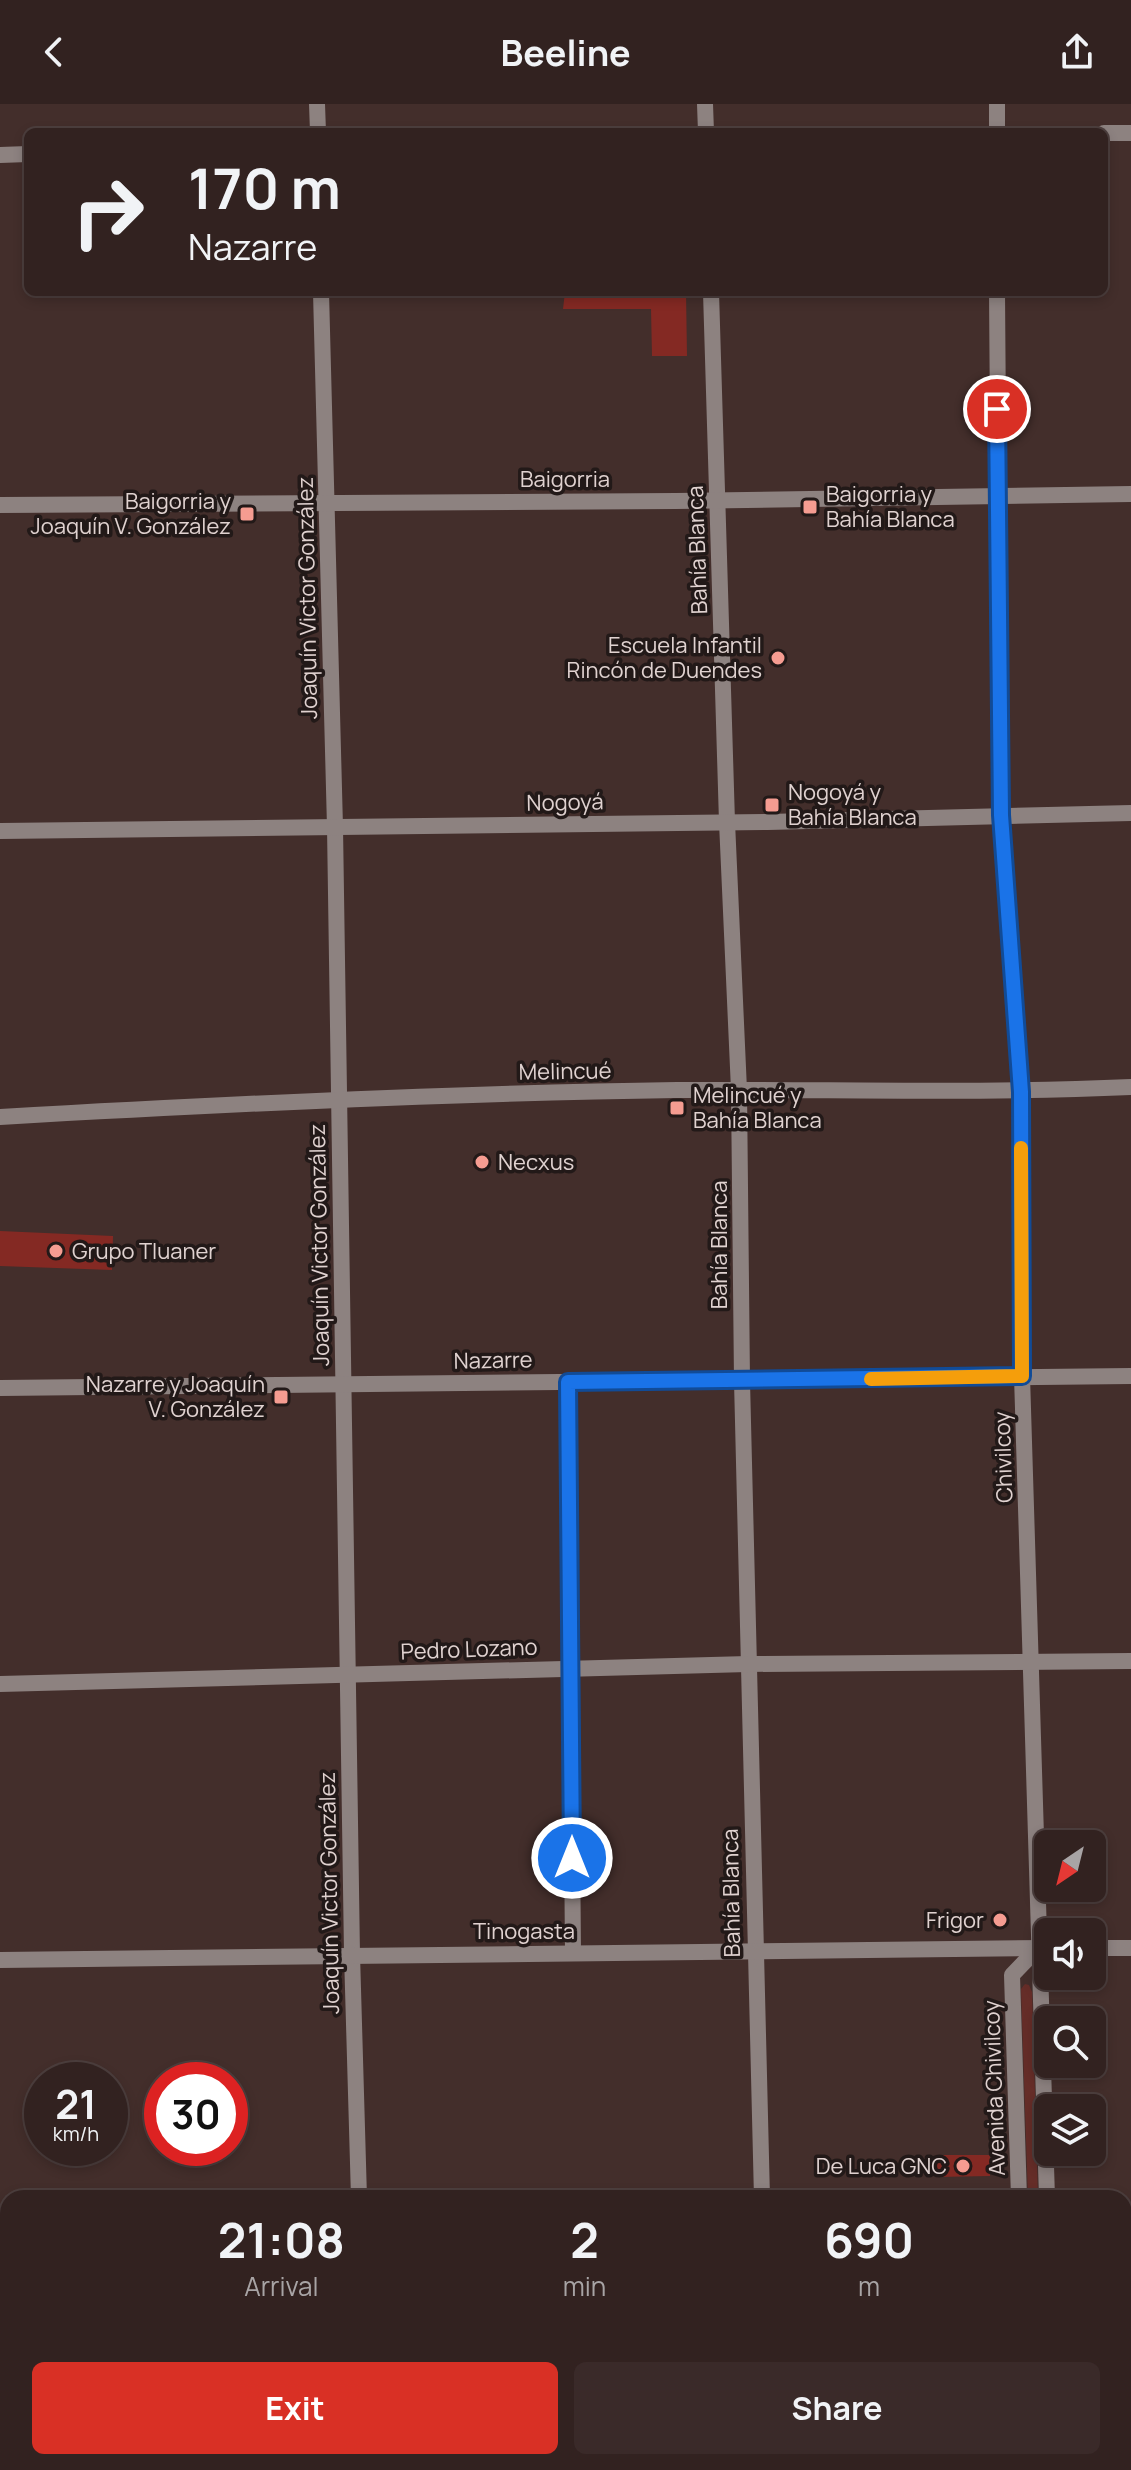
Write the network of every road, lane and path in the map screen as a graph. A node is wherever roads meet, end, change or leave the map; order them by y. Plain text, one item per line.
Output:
1 (317, 104) edge
2 (705, 104) edge
3 (997, 104) edge
4 (318, 128) edge
5 (706, 128) edge
6 (997, 128) edge
7 (1108, 133) edge
8 (1131, 133) edge
9 (24, 154) edge
10 (0, 155) edge
11 (321, 296) edge
12 (711, 296) edge
13 (997, 296) edge
14 (1131, 494) edge
15 (997, 497) junction
16 (718, 500) junction
17 (326, 503) junction
18 (0, 505) edge
19 (1131, 813) edge
20 (1001, 815) junction
21 (727, 822) junction
22 (335, 827) junction
23 (0, 831) edge
24 (1131, 1087) edge
25 (739, 1090) junction
26 (1021, 1092) junction
27 (339, 1098) junction
28 (0, 1117) edge
29 (1022, 1376) junction
30 (1131, 1376) edge
31 (742, 1381) junction
32 (568, 1382) junction
33 (342, 1384) junction
34 (0, 1388) edge
35 (1131, 1661) edge
36 (1032, 1662) junction
37 (748, 1664) junction
38 (571, 1668) junction
39 (347, 1675) junction
40 (0, 1684) edge
41 (1042, 1918) edge
42 (1034, 1948) edge
43 (1106, 1948) edge
44 (1131, 1948) edge
45 (755, 1950) junction
46 (573, 1953) junction
47 (352, 1954) junction
48 (1034, 1956) edge
49 (0, 1960) edge
50 (1044, 1990) edge
51 (359, 2190) edge
52 (762, 2190) edge
53 (1019, 2190) edge
54 (1047, 2190) edge

1 - 4 street
2 - 5 street
3 - 6 street
7 - 8 street
9 - 10 street
11 - 17 street, Joaquín Victor González
12 - 16 street, Bahía Blanca
13 - 15 street, Chivilcoy
14 - 15 street, Baigorria
15 - 16 street, Baigorria
15 - 20 street, Chivilcoy
16 - 17 street, Baigorria
16 - 21 street, Bahía Blanca
17 - 18 street, Baigorria
17 - 22 street, Joaquín Victor González
19 - 20 street, Nogoyá
20 - 21 street, Nogoyá
20 - 26 street, Chivilcoy
21 - 22 street, Nogoyá
21 - 25 street, Bahía Blanca
22 - 23 street, Nogoyá
22 - 27 street, Joaquín Victor González
24 - 26 street, Melincué
25 - 26 street, Melincué
25 - 27 street, Melincué
25 - 31 street, Bahía Blanca
26 - 29 street, Chivilcoy
27 - 28 street, Melincué
27 - 33 street, Joaquín Victor González
29 - 30 street, Nazarre
29 - 31 street, Nazarre
29 - 36 street, Chivilcoy
31 - 32 street, Nazarre
31 - 37 street, Bahía Blanca
32 - 33 street, Nazarre
32 - 38 street
33 - 34 street, Nazarre
33 - 39 street, Joaquín Victor González
35 - 36 street, Pedro Lozano
36 - 37 street, Pedro Lozano
36 - 41 street, Chivilcoy
37 - 38 street, Pedro Lozano
37 - 45 street, Bahía Blanca
38 - 39 street, Pedro Lozano
38 - 46 street
39 - 40 street, Pedro Lozano
39 - 47 street, Joaquín Victor González
42 - 45 street, Tinogasta
43 - 44 street
45 - 46 street, Tinogasta
45 - 52 street, Bahía Blanca
46 - 47 street, Tinogasta
47 - 49 street, Tinogasta
47 - 51 street, Joaquín Victor González
48 - 53 street, Avenida Chivilcoy
50 - 54 street

